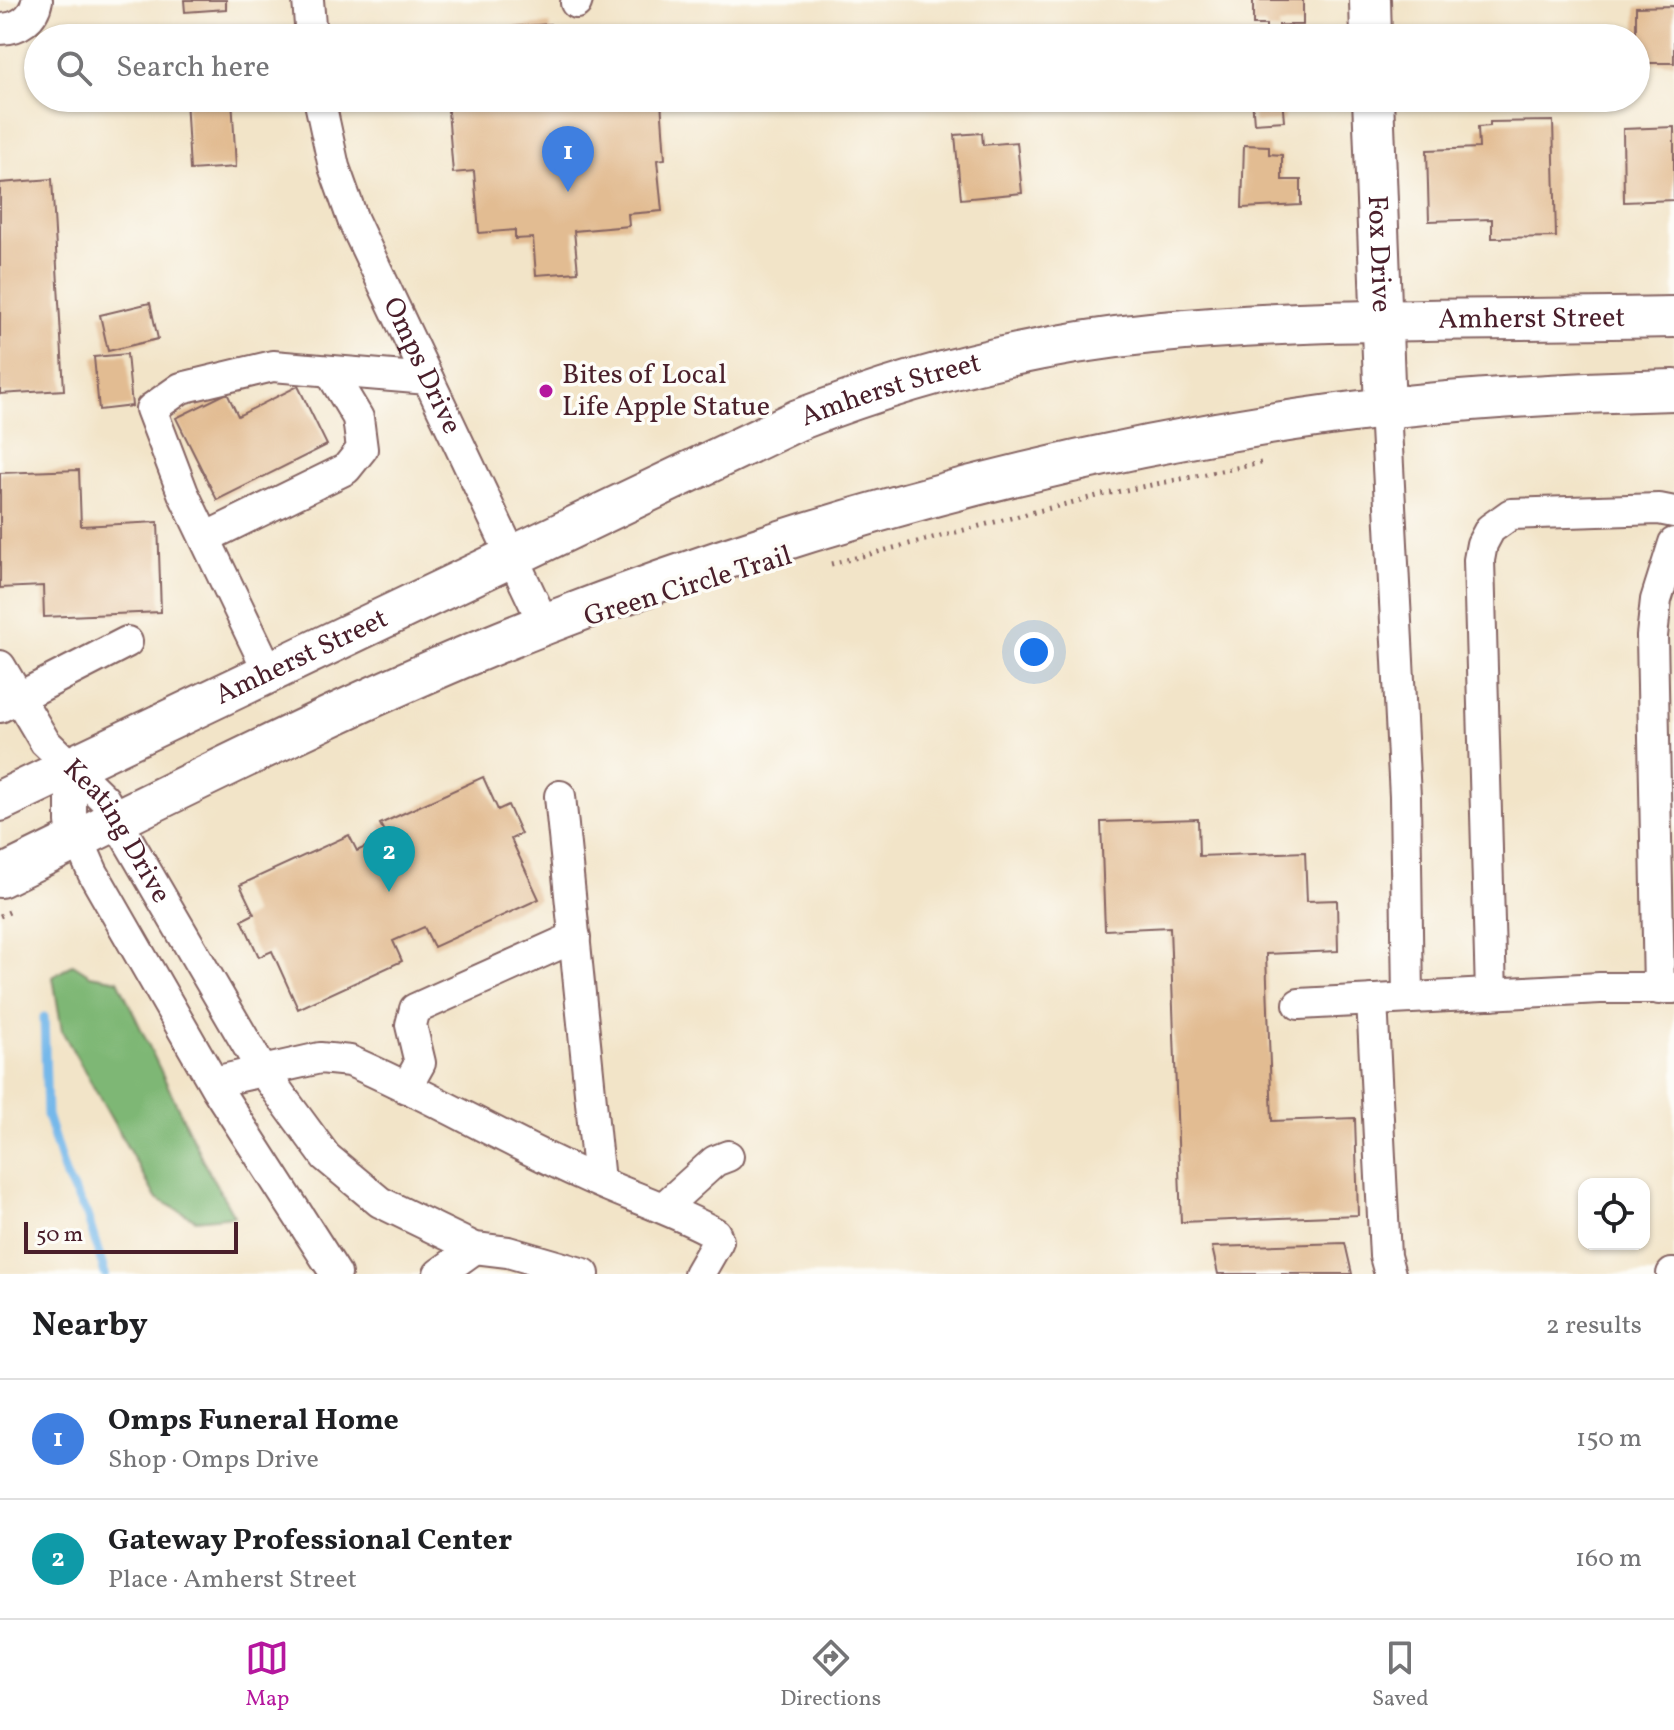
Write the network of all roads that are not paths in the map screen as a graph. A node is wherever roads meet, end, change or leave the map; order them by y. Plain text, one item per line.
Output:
1 (37, 0) edge
2 (308, 0) edge
3 (1370, 0) edge
4 (310, 24) edge
5 (1371, 24) edge
6 (0, 29) edge
7 (322, 112) edge
8 (1373, 112) edge
9 (1674, 317) edge
10 (1381, 323) junction
11 (1674, 369) edge
12 (331, 373) junction
13 (428, 379) junction
14 (1674, 390) edge
15 (1603, 392) junction
16 (1385, 408) junction
17 (1674, 512) edge
18 (205, 538) junction
19 (1674, 543) edge
20 (511, 554) junction
21 (544, 624) junction
22 (127, 642) dead end
23 (0, 666) edge
24 (269, 672) junction
25 (9, 702) edge
26 (71, 767) junction
27 (560, 796) dead end
28 (0, 801) edge
29 (117, 820) junction
30 (76, 840) junction
31 (0, 877) edge
32 (575, 937) junction
33 (1666, 988) edge
34 (1491, 994) junction
35 (1408, 998) junction
36 (1372, 1000) junction
37 (1299, 1004) dead end
38 (262, 1070) junction
39 (214, 1082) junction
40 (406, 1088) junction
41 (728, 1156) dead end
42 (599, 1181) junction
43 (663, 1208) junction
44 (475, 1248) junction
45 (502, 1263) edge
46 (336, 1274) edge
47 (439, 1274) edge
48 (584, 1274) edge
49 (699, 1274) edge
50 (1390, 1274) edge

1 - 6 street
2 - 4 street
3 - 5 main road
7 - 13 street, Omps Drive
8 - 10 main road, Fox Drive
9 - 10 main road, Amherst Street
10 - 16 main road, Fox Drive
10 - 20 main road, Amherst Street
11 - 15 main road
12 - 13 street
12 - 18 street
12 - 18 street
13 - 20 street, Omps Drive
14 - 15 main road
15 - 16 main road
16 - 21 main road
16 - 35 street
17 - 34 street
18 - 24 street
19 - 33 street
20 - 21 street, Omps Drive
20 - 24 main road, Amherst Street
21 - 29 main road
22 - 25 street
23 - 25 street
24 - 26 main road, Amherst Street
25 - 26 street
26 - 28 main road, Amherst Street
26 - 29 street, Keating Drive
26 - 30 street, Keating Drive
27 - 32 street
29 - 30 main road
29 - 38 street, Keating Drive
30 - 31 main road
30 - 39 street, Keating Drive
32 - 40 street
32 - 42 street
33 - 34 street
34 - 35 street
35 - 36 street
36 - 37 street
36 - 50 street
38 - 39 street
38 - 40 street
38 - 44 street, Keating Drive
39 - 46 street, Keating Drive
40 - 42 street
41 - 43 street
42 - 43 street
43 - 49 street
44 - 45 street, Keating Drive
44 - 47 street
45 - 48 street, Keating Drive

